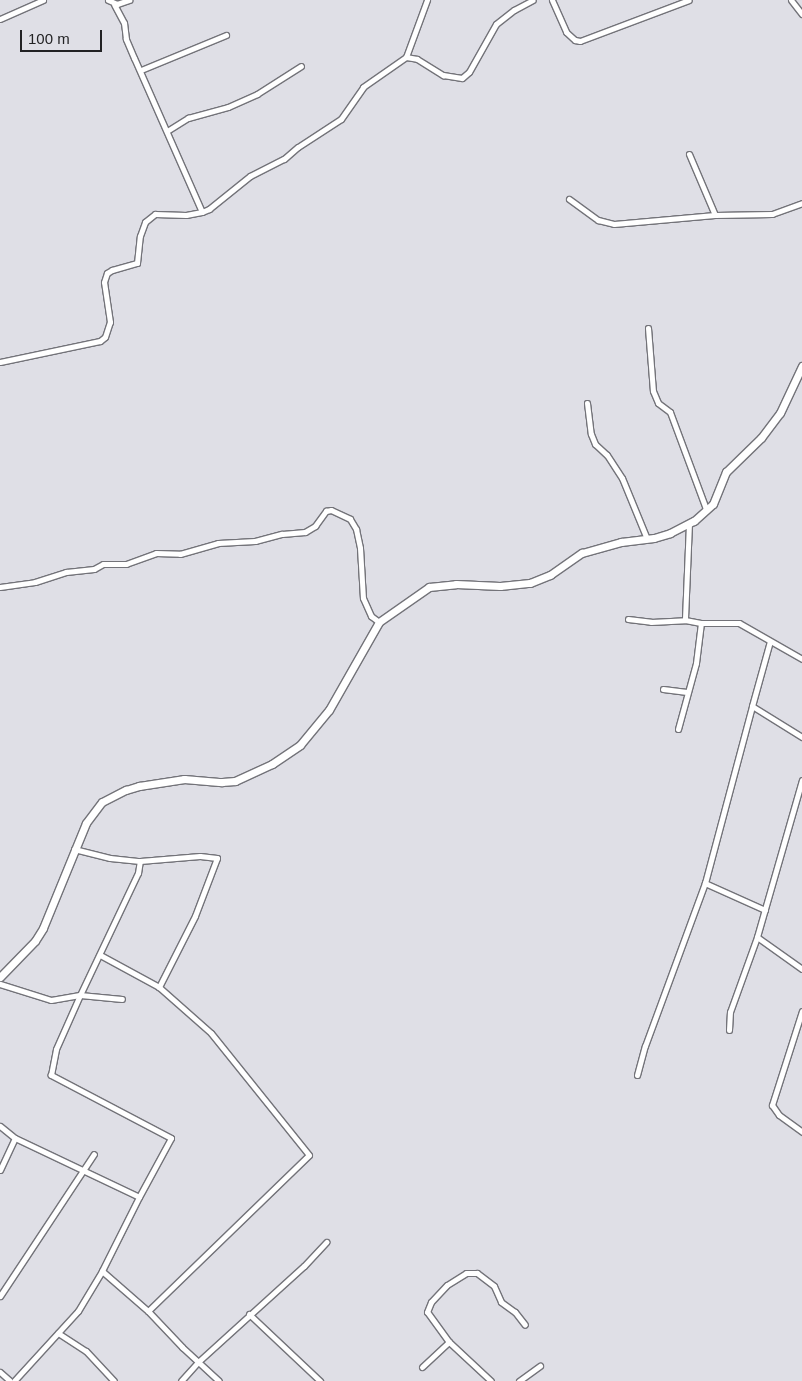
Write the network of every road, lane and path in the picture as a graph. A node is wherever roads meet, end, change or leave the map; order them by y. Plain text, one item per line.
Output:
1 (43, 0) edge
2 (108, 0) edge
3 (129, 0) edge
4 (427, 0) edge
5 (533, 0) edge
6 (552, 0) edge
7 (689, 0) edge
8 (791, 0) edge
9 (114, 4) junction
10 (802, 14) edge
11 (0, 18) edge
12 (226, 35) dead end
13 (406, 57) junction
14 (301, 66) dead end
15 (141, 70) junction
16 (167, 130) junction
17 (689, 154) dead end
18 (569, 199) dead end
19 (802, 203) edge
20 (202, 212) junction
21 (715, 215) junction
22 (648, 328) dead end
23 (0, 362) edge
24 (802, 366) edge
25 (587, 403) dead end
26 (706, 509) junction
27 (689, 523) junction
28 (646, 539) junction
29 (0, 587) edge
30 (628, 619) dead end
31 (685, 620) junction
32 (379, 622) junction
33 (701, 623) junction
34 (770, 641) junction
35 (802, 659) edge
36 (663, 689) dead end
37 (687, 692) junction
38 (752, 706) junction
39 (678, 729) dead end
40 (802, 737) edge
41 (802, 780) edge
42 (74, 849) junction
43 (140, 861) junction
44 (705, 883) junction
45 (765, 910) junction
46 (757, 937) junction
47 (100, 955) junction
48 (802, 969) edge
49 (0, 977) edge
50 (0, 984) edge
51 (159, 987) junction
52 (80, 995) junction
53 (122, 999) dead end
54 (802, 1011) edge
55 (729, 1030) dead end
56 (637, 1075) dead end
57 (0, 1126) edge
58 (802, 1132) edge
59 (15, 1138) junction
60 (94, 1154) dead end
61 (0, 1170) edge
62 (81, 1171) junction
63 (139, 1197) junction
64 (326, 1242) dead end
65 (102, 1272) junction
66 (0, 1296) edge
67 (148, 1311) junction
68 (249, 1314) junction
69 (525, 1325) dead end
70 (58, 1333) junction
71 (449, 1342) junction
72 (198, 1362) junction
73 (540, 1366) dead end
74 (422, 1367) dead end
75 (0, 1372) edge
76 (10, 1381) edge
77 (14, 1381) edge
78 (114, 1381) edge
79 (181, 1381) edge
80 (219, 1381) edge
81 (320, 1381) edge
82 (490, 1381) edge
83 (519, 1381) edge

1 - 11 street
2 - 9 street
3 - 9 street
4 - 13 street
5 - 13 street
6 - 7 street
8 - 10 street
9 - 15 street
12 - 15 street
13 - 20 street
14 - 16 street
15 - 16 street
16 - 20 street
17 - 21 street
18 - 21 street
19 - 21 street
20 - 23 street
22 - 26 street
24 - 26 street
25 - 28 street
26 - 27 street
27 - 28 street
27 - 31 street
28 - 32 street
29 - 32 street
30 - 31 street
31 - 33 street
32 - 42 street
33 - 34 street
33 - 37 street
34 - 35 street
34 - 38 street
36 - 37 street
37 - 39 street
38 - 40 street
38 - 44 street
41 - 45 street
42 - 43 street
42 - 49 street
43 - 47 street
43 - 51 street
44 - 45 street
44 - 56 street
45 - 46 street
46 - 48 street
46 - 55 street
47 - 51 street
47 - 52 street
50 - 52 street
51 - 67 street
52 - 53 street
52 - 63 street
54 - 58 street
57 - 59 street
59 - 61 street
59 - 62 street
60 - 62 street
62 - 63 street
62 - 66 street
63 - 65 street
64 - 68 street
65 - 67 street
65 - 70 street
67 - 72 street
68 - 72 street
68 - 81 street
69 - 71 street
70 - 77 street
70 - 78 street
71 - 74 street
71 - 82 street
72 - 79 street
72 - 80 street
73 - 83 street
75 - 76 street

